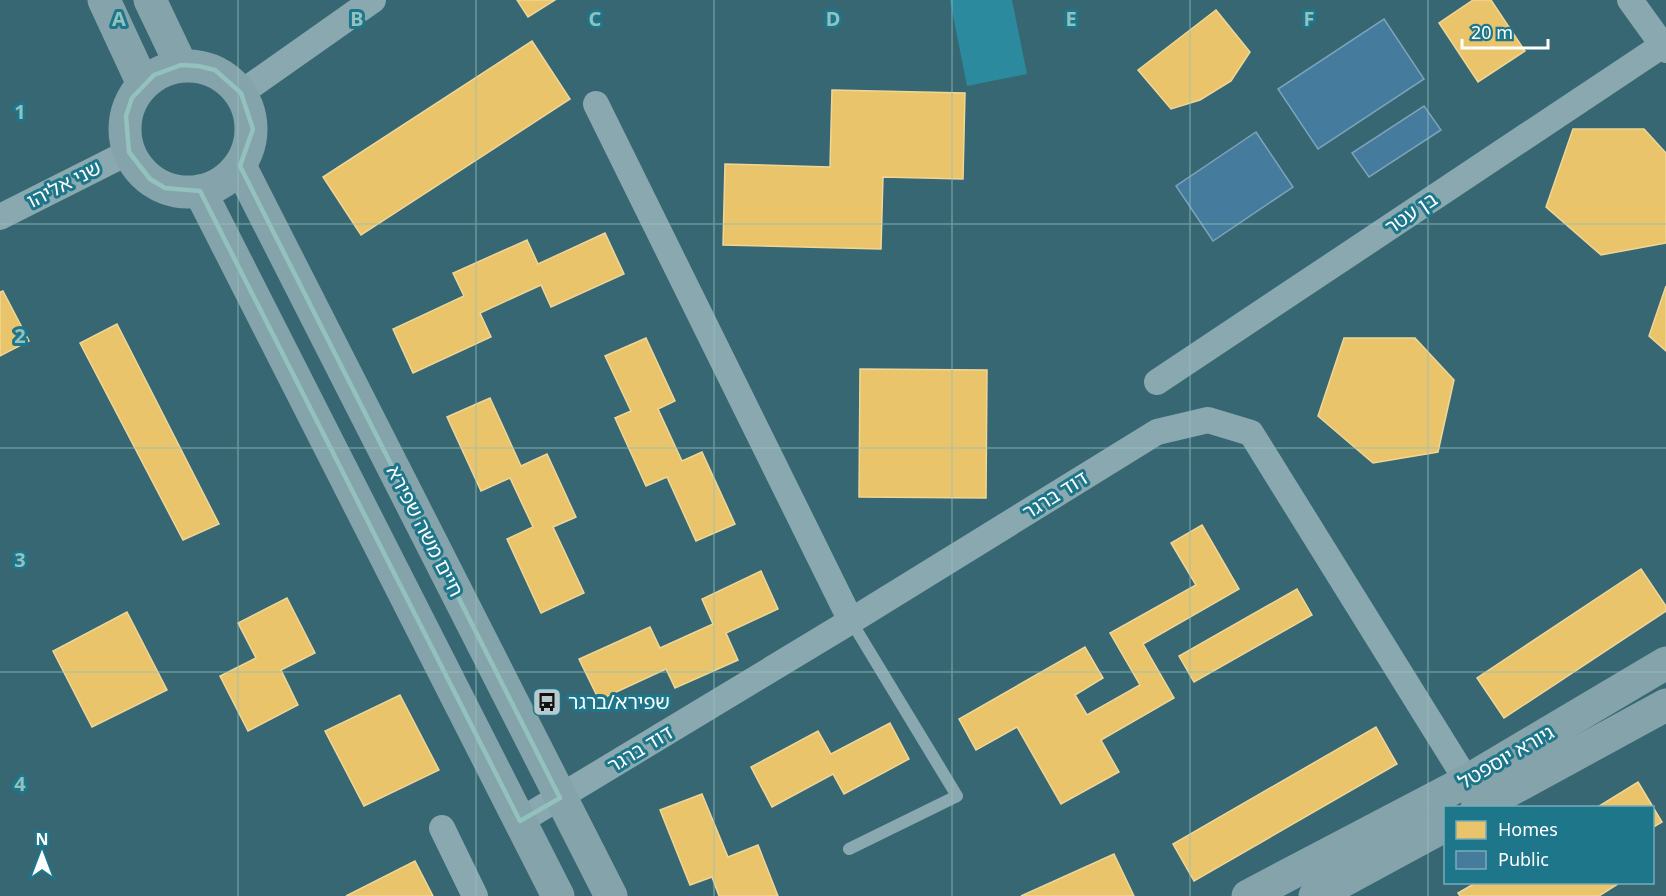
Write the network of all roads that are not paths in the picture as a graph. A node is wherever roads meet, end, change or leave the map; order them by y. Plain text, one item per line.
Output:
1 (104, 0) edge
2 (150, 0) edge
3 (373, 0) edge
4 (1630, 0) edge
5 (1665, 47) edge
6 (181, 65) junction
7 (143, 84) junction
8 (241, 93) junction
9 (597, 104) dead end
10 (129, 152) junction
11 (240, 166) junction
12 (200, 191) junction
13 (0, 217) edge
14 (1157, 382) dead end
15 (851, 621) junction
16 (1666, 663) edge
17 (1666, 705) edge
18 (1472, 794) edge
19 (560, 798) junction
20 (1446, 806) edge
21 (1444, 807) edge
22 (520, 821) junction
23 (1444, 826) edge
24 (442, 828) dead end
25 (849, 849) dead end
26 (475, 896) edge
27 (558, 896) edge
28 (611, 896) edge
29 (1248, 896) edge
30 (1315, 896) edge

1 - 7 street
2 - 6 street
3 - 8 street
4 - 5 street
5 - 14 street, בן עטר
6 - 7 street
6 - 8 street
7 - 10 street
8 - 11 street
9 - 15 street
10 - 12 street
10 - 13 street, שני אליהו
11 - 12 street
11 - 19 street, חיים משה שפירא
12 - 22 street
15 - 18 street, דוד ברגר
15 - 19 street, דוד ברגר
15 - 25 lane
16 - 18 street, גיורא יוספטל
17 - 18 street, גיורא יוספטל
18 - 20 street, גיורא יוספטל
19 - 22 street, דוד ברגר
19 - 28 street, חיים משה שפירא
21 - 29 street, גיורא יוספטל
22 - 27 street
23 - 30 street
24 - 26 street

